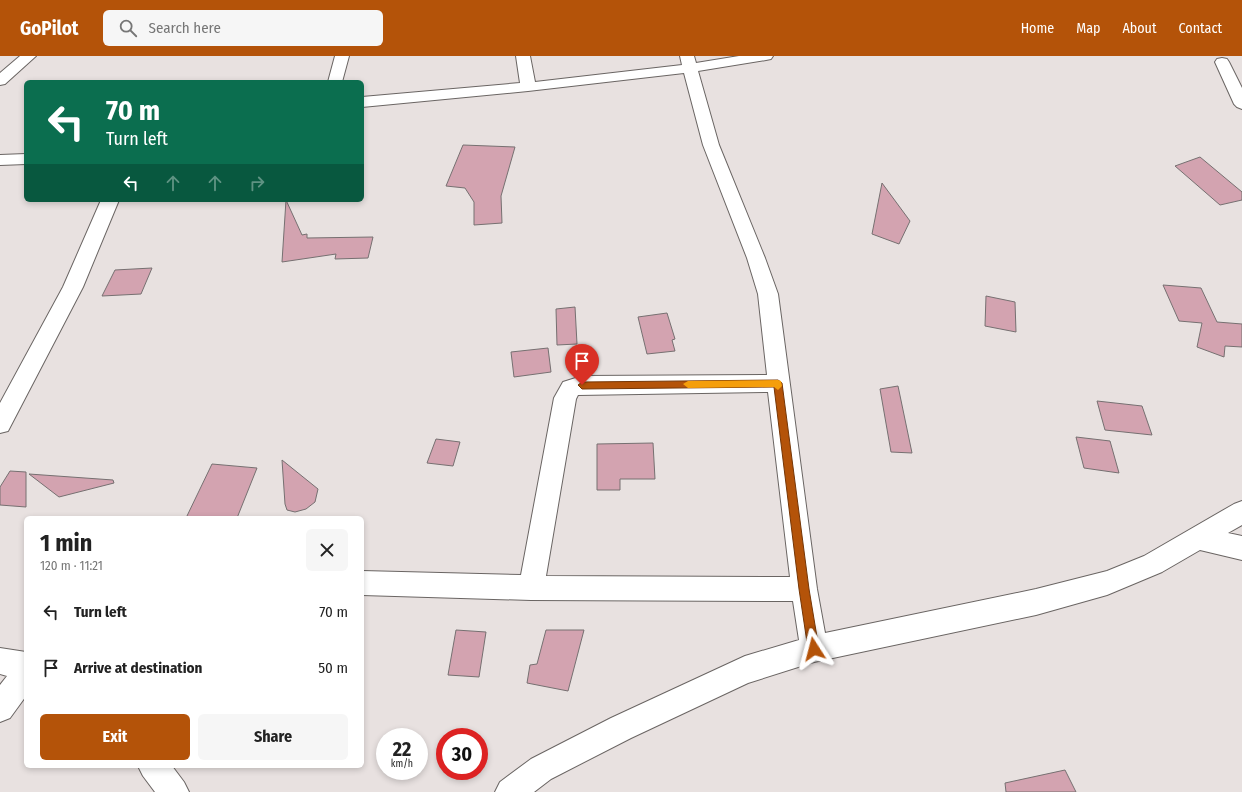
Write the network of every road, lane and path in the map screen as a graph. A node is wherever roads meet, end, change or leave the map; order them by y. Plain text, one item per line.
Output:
1 (342, 56) edge
2 (523, 56) edge
3 (766, 56) edge
4 (6, 57) edge
5 (27, 57) edge
6 (1217, 59) edge
7 (688, 62) edge
8 (1242, 73) edge
9 (336, 80) edge
10 (0, 81) edge
11 (528, 87) junction
12 (364, 102) edge
13 (1242, 104) edge
14 (24, 159) edge
15 (0, 160) edge
16 (109, 202) edge
17 (778, 383) junction
18 (0, 424) edge
19 (1242, 512) edge
20 (1199, 538) junction
21 (1242, 548) edge
22 (364, 583) edge
23 (531, 588) junction
24 (804, 589) junction
25 (814, 649) junction
26 (0, 660) edge
27 (24, 666) edge
28 (24, 676) edge
29 (0, 708) edge
30 (154, 768) edge
31 (171, 791) edge
32 (510, 792) edge

1 - 9 street
2 - 11 street
3 - 7 street
4 - 5 street
5 - 10 street
6 - 8 street
6 - 13 street
7 - 11 street
7 - 17 street
11 - 12 street
14 - 15 street
16 - 18 street
17 - 23 street
17 - 24 street
19 - 20 street
20 - 21 street
20 - 25 street
22 - 23 street
23 - 24 street
24 - 25 street
25 - 32 street
26 - 27 street
28 - 29 street
30 - 31 street

